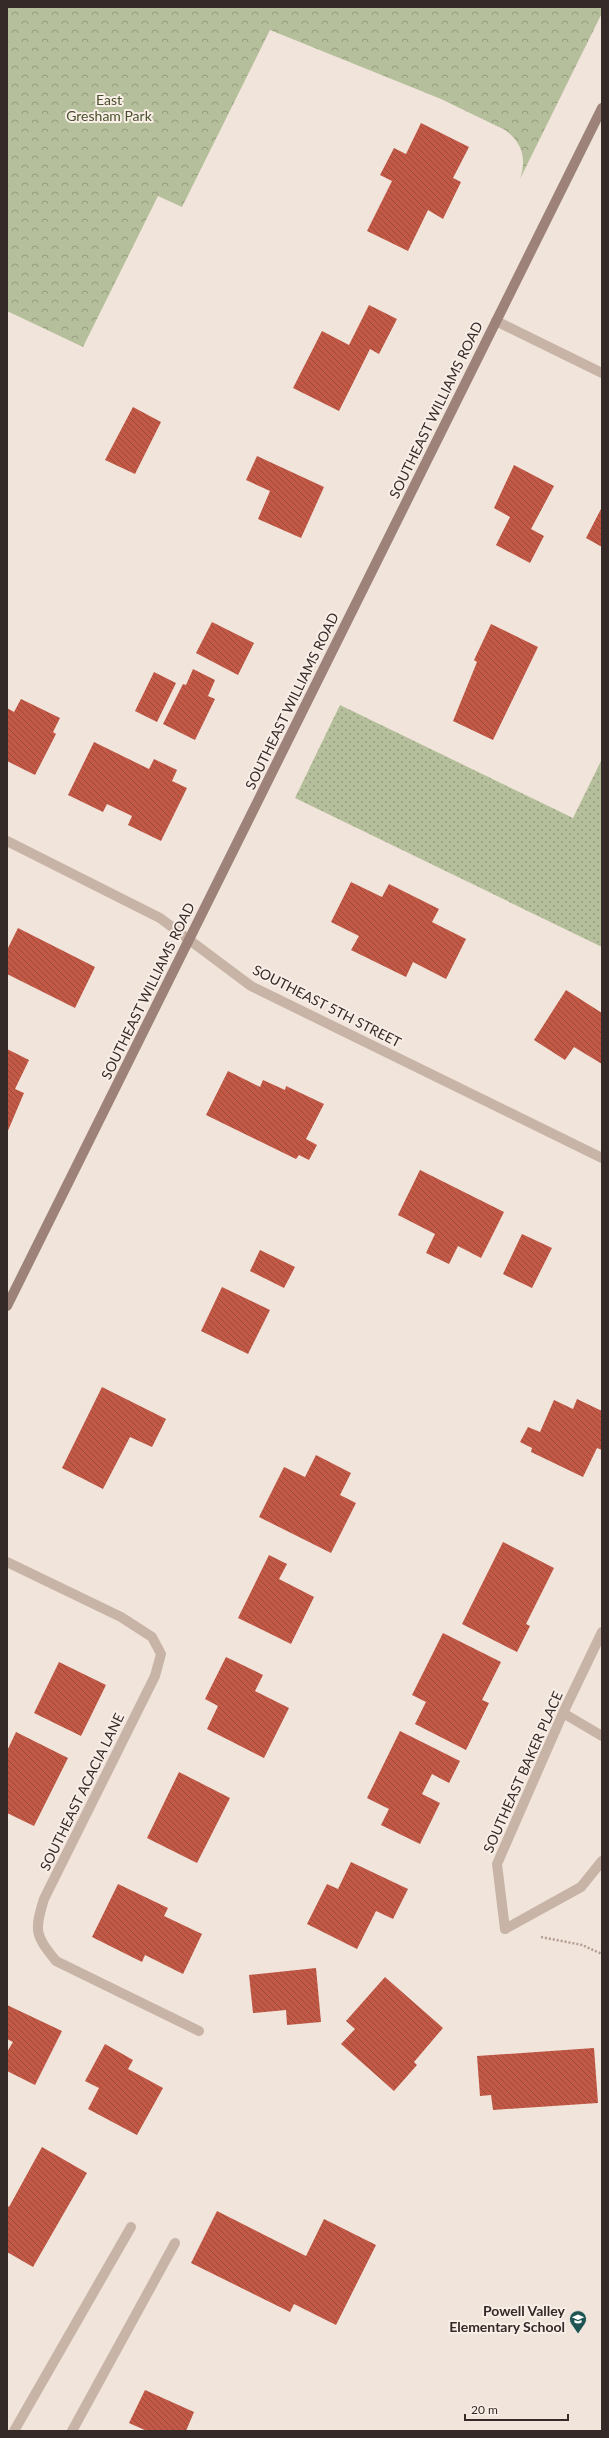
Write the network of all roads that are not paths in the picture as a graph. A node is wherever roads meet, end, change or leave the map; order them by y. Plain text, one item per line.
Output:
1 (602, 108) edge
2 (496, 321) junction
3 (602, 373) edge
4 (7, 841) edge
5 (189, 940) junction
6 (602, 1158) edge
7 (7, 1306) edge
8 (7, 1562) edge
9 (602, 1632) edge
10 (563, 1713) junction
11 (602, 1736) edge
12 (602, 1861) edge
13 (199, 2031) dead end
14 (131, 2227) dead end
15 (175, 2243) dead end
16 (14, 2431) edge
17 (72, 2431) edge

1 - 2 street, SOUTHEAST WILLIAMS ROAD
2 - 3 street
2 - 5 street, SOUTHEAST WILLIAMS ROAD
4 - 5 street, SOUTHEAST 5TH STREET
5 - 6 street, SOUTHEAST 5TH STREET
5 - 7 street, SOUTHEAST WILLIAMS ROAD
8 - 13 street, SOUTHEAST ACACIA LANE
9 - 10 street, SOUTHEAST BAKER PLACE
10 - 11 street
10 - 12 street, SOUTHEAST BAKER PLACE
14 - 16 street
15 - 17 street

